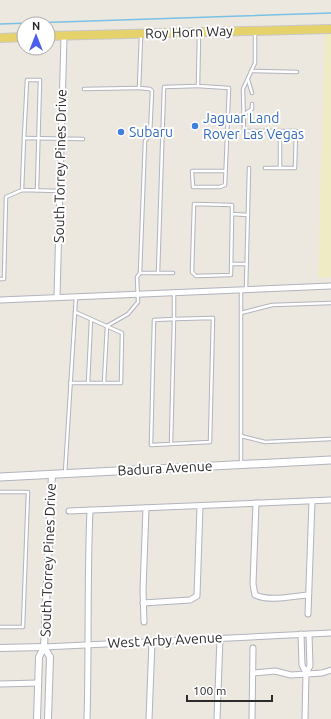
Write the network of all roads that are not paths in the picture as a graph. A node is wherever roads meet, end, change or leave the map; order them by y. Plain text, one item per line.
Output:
1 (331, 29) edge
2 (256, 31) junction
3 (199, 32) junction
4 (141, 34) junction
5 (56, 36) edge
6 (64, 36) junction
7 (16, 37) edge
8 (0, 38) edge
9 (251, 71) junction
10 (297, 72) dead end
11 (248, 79) junction
12 (198, 86) junction
13 (139, 88) junction
14 (84, 89) dead end
15 (252, 93) dead end
16 (252, 104) dead end
17 (244, 115) junction
18 (280, 131) junction
19 (24, 138) junction
20 (38, 138) junction
21 (61, 139) junction
22 (83, 139) dead end
23 (249, 168) dead end
24 (265, 168) dead end
25 (280, 168) junction
26 (225, 171) junction
27 (22, 190) junction
28 (37, 190) junction
29 (60, 191) junction
30 (232, 214) junction
31 (1, 215) edge
32 (6, 215) junction
33 (248, 215) junction
34 (232, 264) junction
35 (247, 264) junction
36 (140, 273) junction
37 (158, 273) junction
38 (173, 274) dead end
39 (0, 279) edge
40 (331, 286) edge
41 (244, 289) junction
42 (174, 292) junction
43 (138, 294) junction
44 (76, 296) junction
45 (57, 297) junction
46 (0, 300) edge
47 (331, 303) edge
48 (75, 312) junction
49 (241, 313) junction
50 (174, 319) junction
51 (91, 320) junction
52 (107, 326) junction
53 (70, 383) junction
54 (88, 383) junction
55 (104, 383) junction
56 (242, 436) junction
57 (331, 439) edge
58 (171, 444) junction
59 (331, 460) edge
60 (242, 464) junction
61 (52, 474) junction
62 (65, 474) junction
63 (0, 477) edge
64 (0, 492) edge
65 (331, 500) edge
66 (312, 501) junction
67 (256, 503) junction
68 (200, 506) junction
69 (146, 508) junction
70 (90, 510) junction
71 (69, 511) dead end
72 (308, 595) junction
73 (143, 603) junction
74 (308, 614) dead end
75 (144, 622) dead end
76 (0, 627) edge
77 (331, 633) edge
78 (301, 634) junction
79 (309, 634) junction
80 (220, 638) junction
81 (152, 641) junction
82 (89, 644) junction
83 (44, 646) junction
84 (0, 648) edge
85 (253, 648) dead end
86 (301, 656) junction
87 (310, 656) junction
88 (331, 670) edge
89 (253, 673) junction
90 (306, 673) junction
91 (38, 683) junction
92 (0, 684) edge
93 (37, 719) edge
94 (48, 719) edge
95 (87, 719) edge
96 (149, 719) edge
97 (217, 719) edge
98 (252, 719) edge
99 (305, 719) edge

1 - 2 main road, Roy Horn Way
2 - 3 main road, Roy Horn Way
2 - 9 lane
3 - 4 main road, Roy Horn Way
3 - 12 lane
4 - 6 main road, Roy Horn Way
4 - 13 lane
5 - 6 main road, Roy Horn Way
6 - 21 street, South Torrey Pines Drive
7 - 8 main road
9 - 10 lane
9 - 11 lane
11 - 15 lane
11 - 17 lane
12 - 26 lane
12 - 37 lane
13 - 14 lane
13 - 36 lane
16 - 17 lane
17 - 18 lane
18 - 25 lane
18 - 25 lane
19 - 20 lane
19 - 20 lane
19 - 27 lane
20 - 21 lane
20 - 28 lane
21 - 22 lane
21 - 29 street, South Torrey Pines Drive
23 - 33 lane
24 - 25 lane
26 - 26 lane
27 - 28 lane
27 - 32 lane
28 - 29 lane
29 - 45 street, South Torrey Pines Drive
30 - 33 lane
30 - 34 lane
30 - 34 lane
31 - 32 lane
32 - 39 lane
33 - 35 lane
34 - 35 lane
35 - 41 lane
36 - 37 lane
36 - 43 lane
37 - 38 lane
40 - 41 street
41 - 42 street
41 - 49 lane
42 - 43 street
42 - 50 lane
43 - 44 street
43 - 52 lane
44 - 45 street
44 - 48 lane
45 - 46 street
47 - 49 lane
48 - 51 lane
48 - 53 lane
49 - 56 lane
50 - 58 lane
50 - 58 lane
50 - 58 lane
51 - 52 lane
51 - 54 lane
52 - 55 lane
52 - 55 lane
53 - 54 lane
53 - 62 lane
54 - 55 lane
56 - 57 lane
56 - 60 lane
59 - 60 main road, Badura Avenue
60 - 62 main road, Badura Avenue
61 - 62 main road, Badura Avenue
61 - 63 main road, Badura Avenue
61 - 83 street, South Torrey Pines Drive
64 - 76 lane
65 - 66 street
66 - 67 street
66 - 72 street
67 - 68 street
67 - 72 street
68 - 69 street
68 - 73 street
69 - 70 street
69 - 73 street
70 - 71 street
70 - 82 street
72 - 74 street
73 - 75 street
77 - 79 street, West Arby Avenue
78 - 79 street, West Arby Avenue
78 - 80 street, West Arby Avenue
78 - 86 street
79 - 87 street
80 - 81 street, West Arby Avenue
80 - 97 street
81 - 82 street, West Arby Avenue
81 - 96 street
82 - 83 street, West Arby Avenue
82 - 95 street
83 - 84 street, West Arby Avenue
83 - 91 street, South Torrey Pines Drive
83 - 94 street, South Torrey Pines Drive
85 - 89 street
86 - 87 lane
86 - 90 street
87 - 90 street
88 - 90 street
89 - 90 street
89 - 98 street
90 - 99 street
91 - 92 street
91 - 93 street, South Torrey Pines Drive

